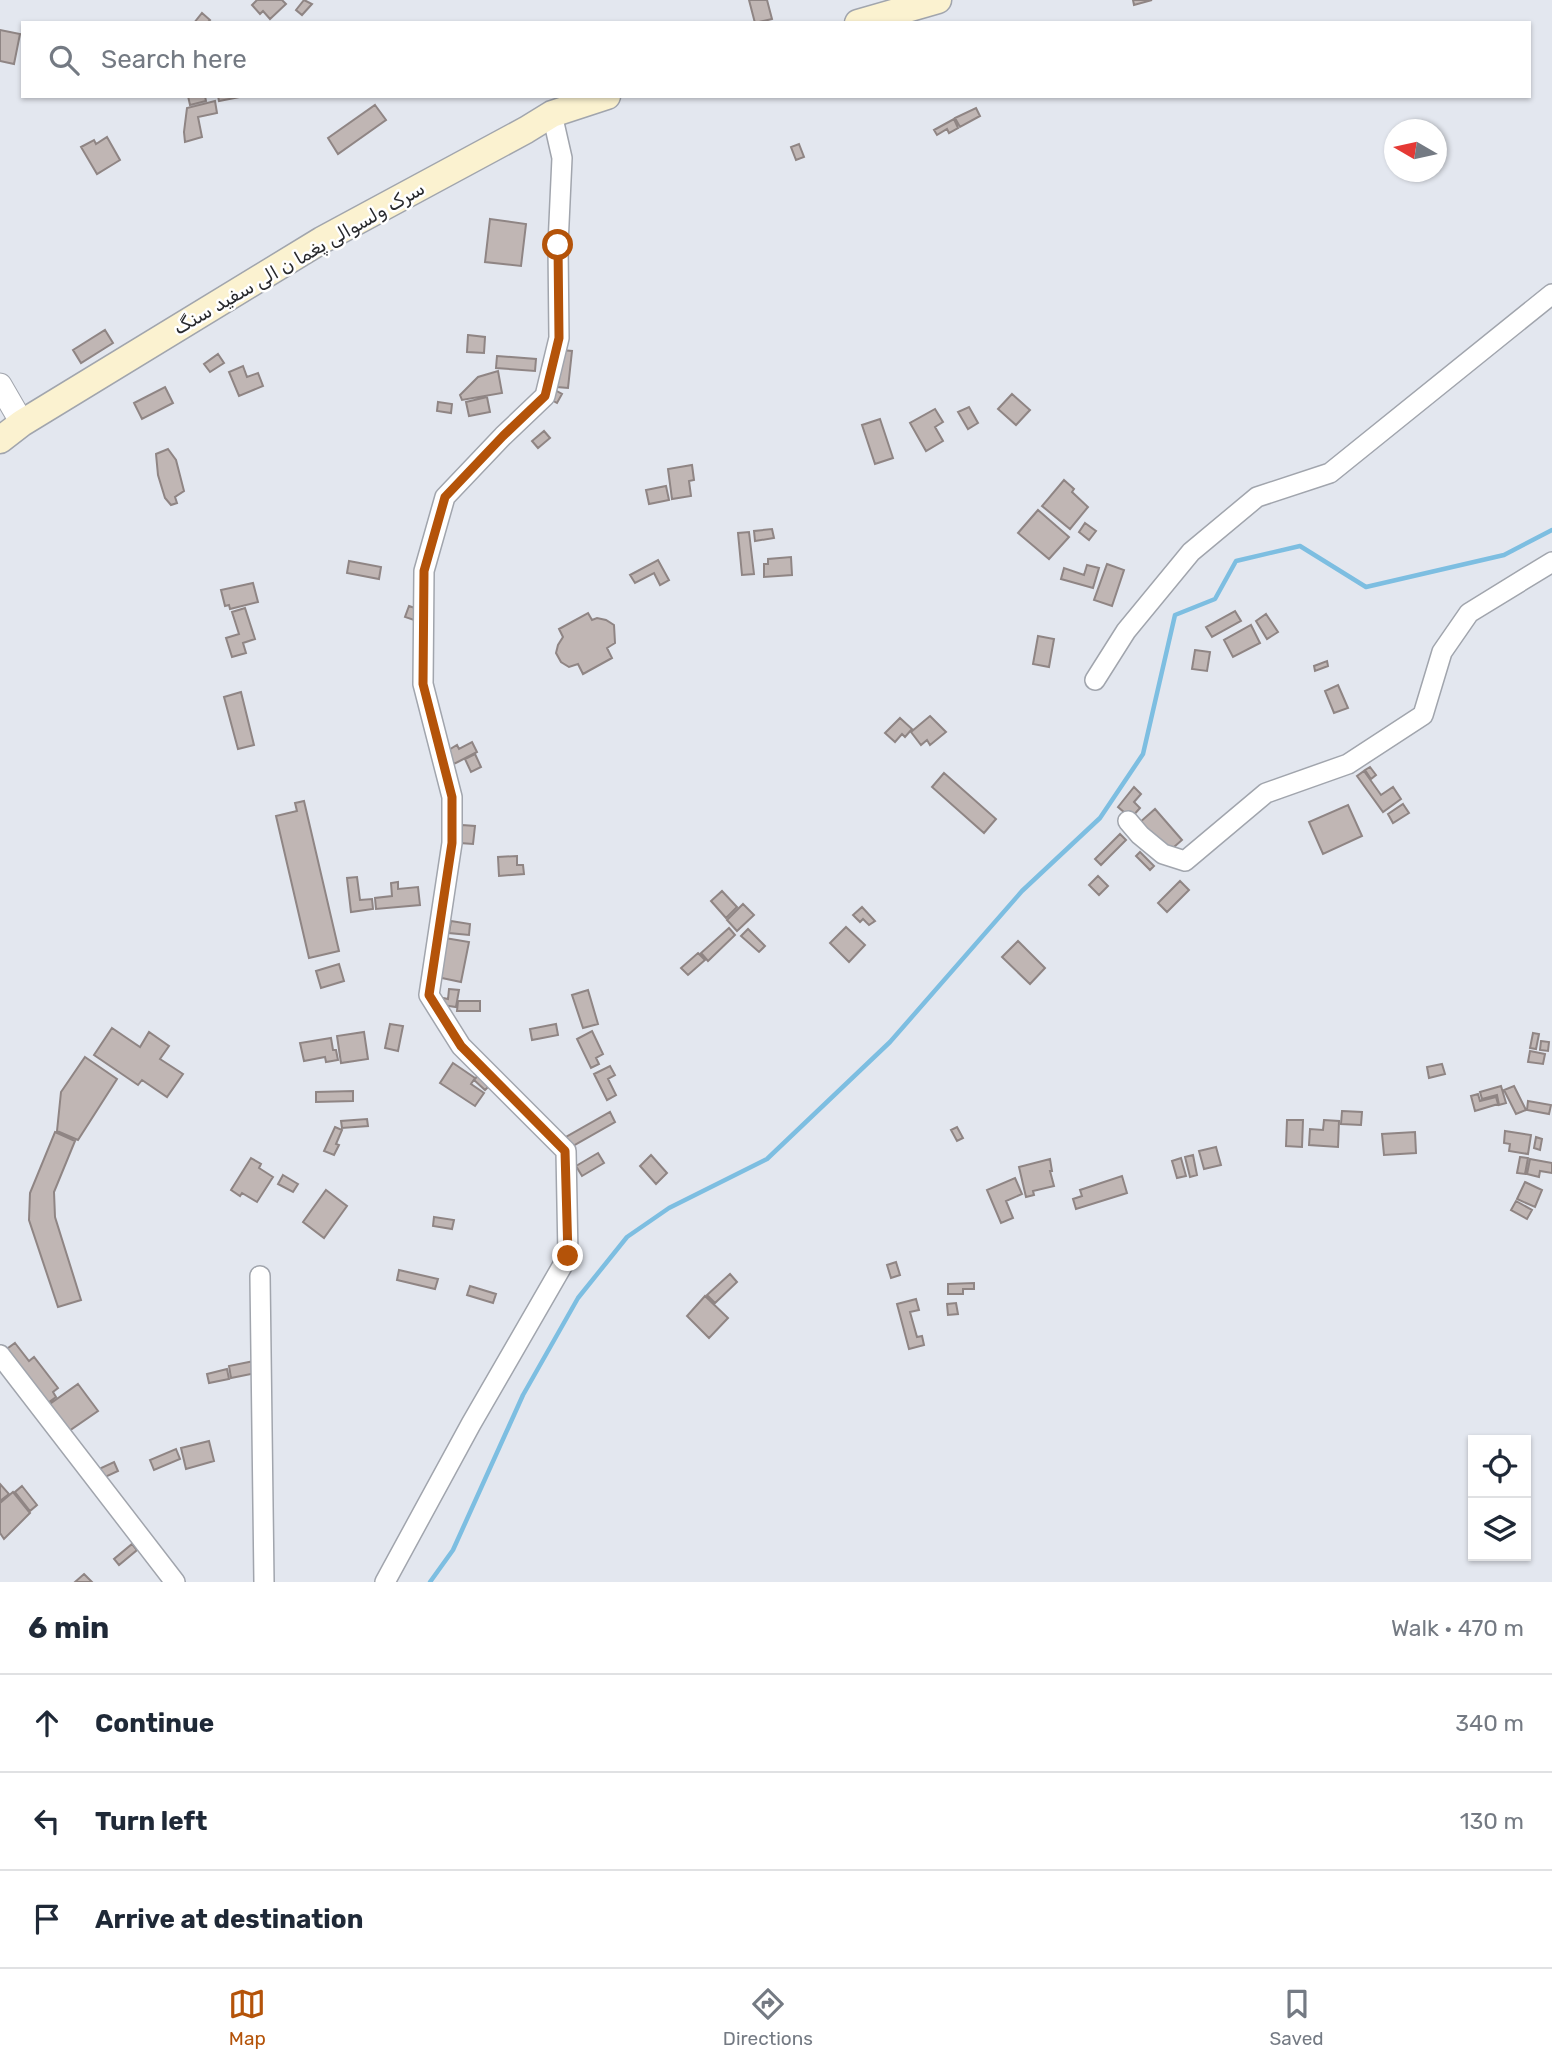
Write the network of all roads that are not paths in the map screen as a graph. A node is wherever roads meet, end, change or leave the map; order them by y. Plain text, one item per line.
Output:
1 (938, 0) edge
2 (865, 21) edge
3 (601, 98) edge
4 (552, 114) junction
5 (1552, 293) edge
6 (0, 385) edge
7 (22, 423) junction
8 (0, 440) edge
9 (1552, 562) edge
10 (1095, 680) dead end
11 (1128, 821) dead end
12 (260, 1276) dead end
13 (0, 1355) edge
14 (175, 1582) edge
15 (264, 1582) edge
16 (385, 1582) edge

1 - 2 main road
3 - 4 main road, سرک ولسوالی پغما ن الی سفید سنگ
4 - 7 main road, سرک ولسوالی پغما ن الی سفید سنگ
4 - 16 street
5 - 10 street
6 - 7 street
7 - 8 main road, سرک ولسوالی پغما ن الی سفید سنگ
9 - 11 street
12 - 15 street
13 - 14 street

